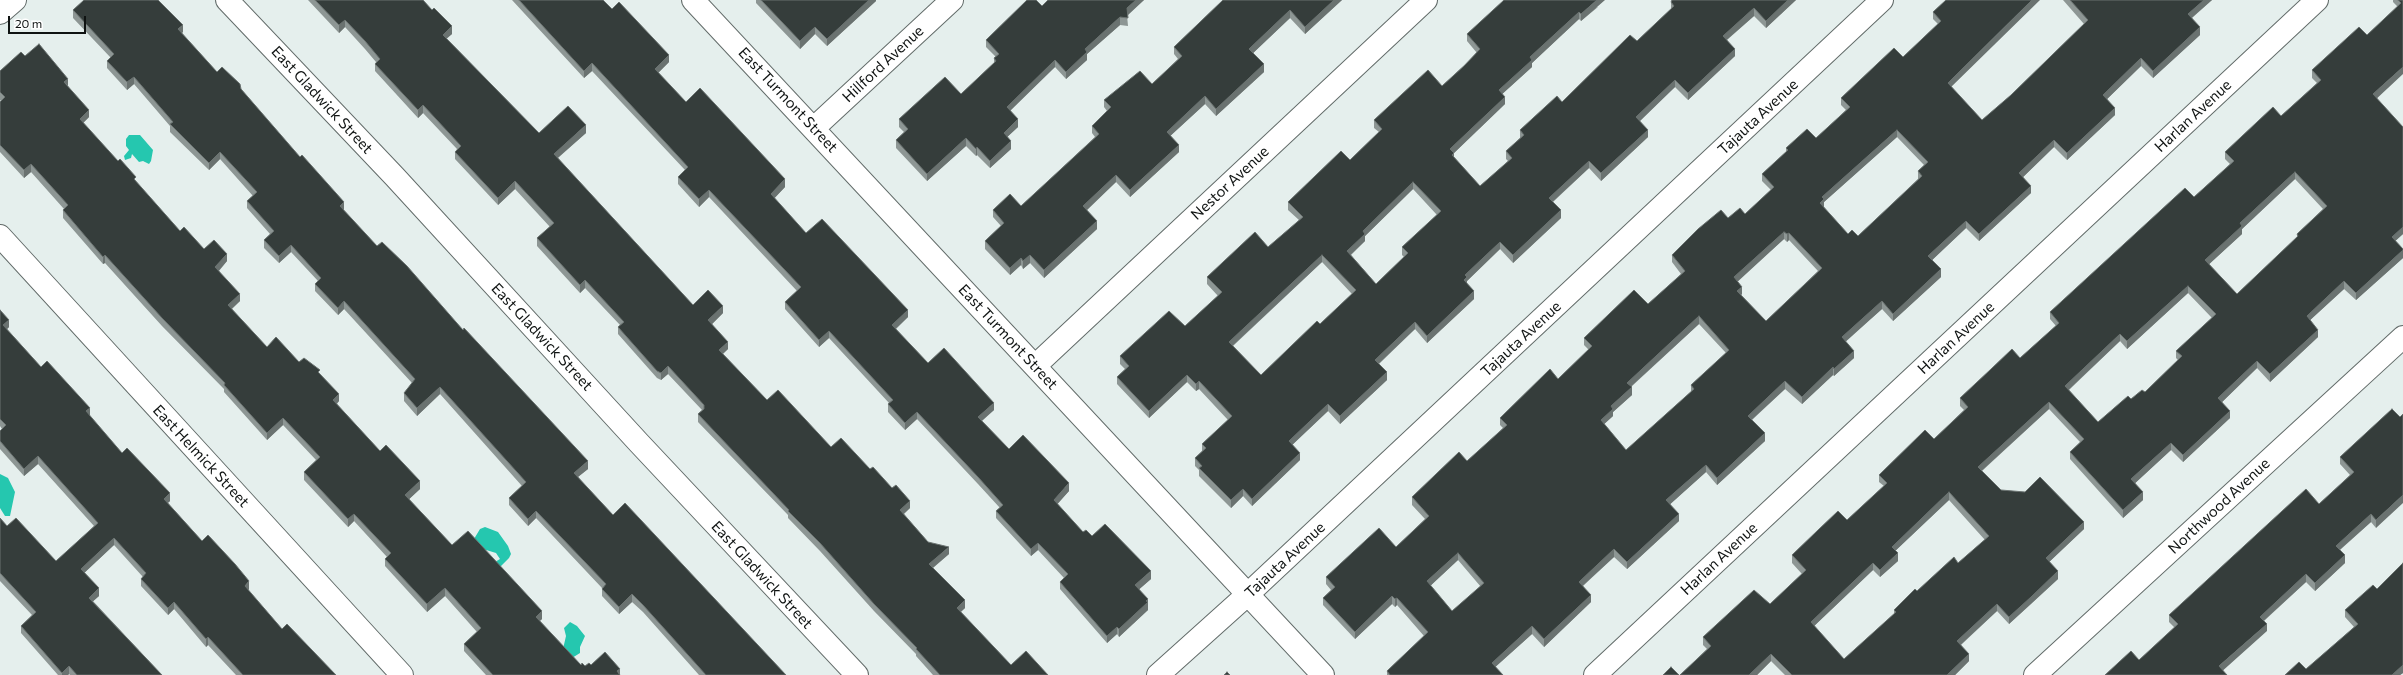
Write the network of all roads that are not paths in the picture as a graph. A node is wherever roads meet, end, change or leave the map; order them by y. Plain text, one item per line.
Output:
1 (15, 0) edge
2 (227, 0) edge
3 (693, 0) edge
4 (952, 0) edge
5 (1426, 0) edge
6 (1882, 0) edge
7 (2317, 0) edge
8 (0, 13) edge
9 (814, 128) junction
10 (0, 236) edge
11 (2403, 337) edge
12 (1035, 366) junction
13 (1247, 595) junction
14 (402, 675) edge
15 (857, 675) edge
16 (1158, 675) edge
17 (1323, 675) edge
18 (1595, 675) edge
19 (2035, 675) edge

1 - 8 street
2 - 15 street, East Gladwick Street
3 - 9 street, East Turmont Street
4 - 9 street, Hillford Avenue
5 - 12 street, Nestor Avenue
6 - 13 street, Tajauta Avenue
7 - 18 street, Harlan Avenue
9 - 12 street, East Turmont Street
10 - 14 street, East Helmick Street
11 - 19 street, Northwood Avenue
12 - 13 street, East Turmont Street
13 - 16 street, Tajauta Avenue
13 - 17 street, East Turmont Street

